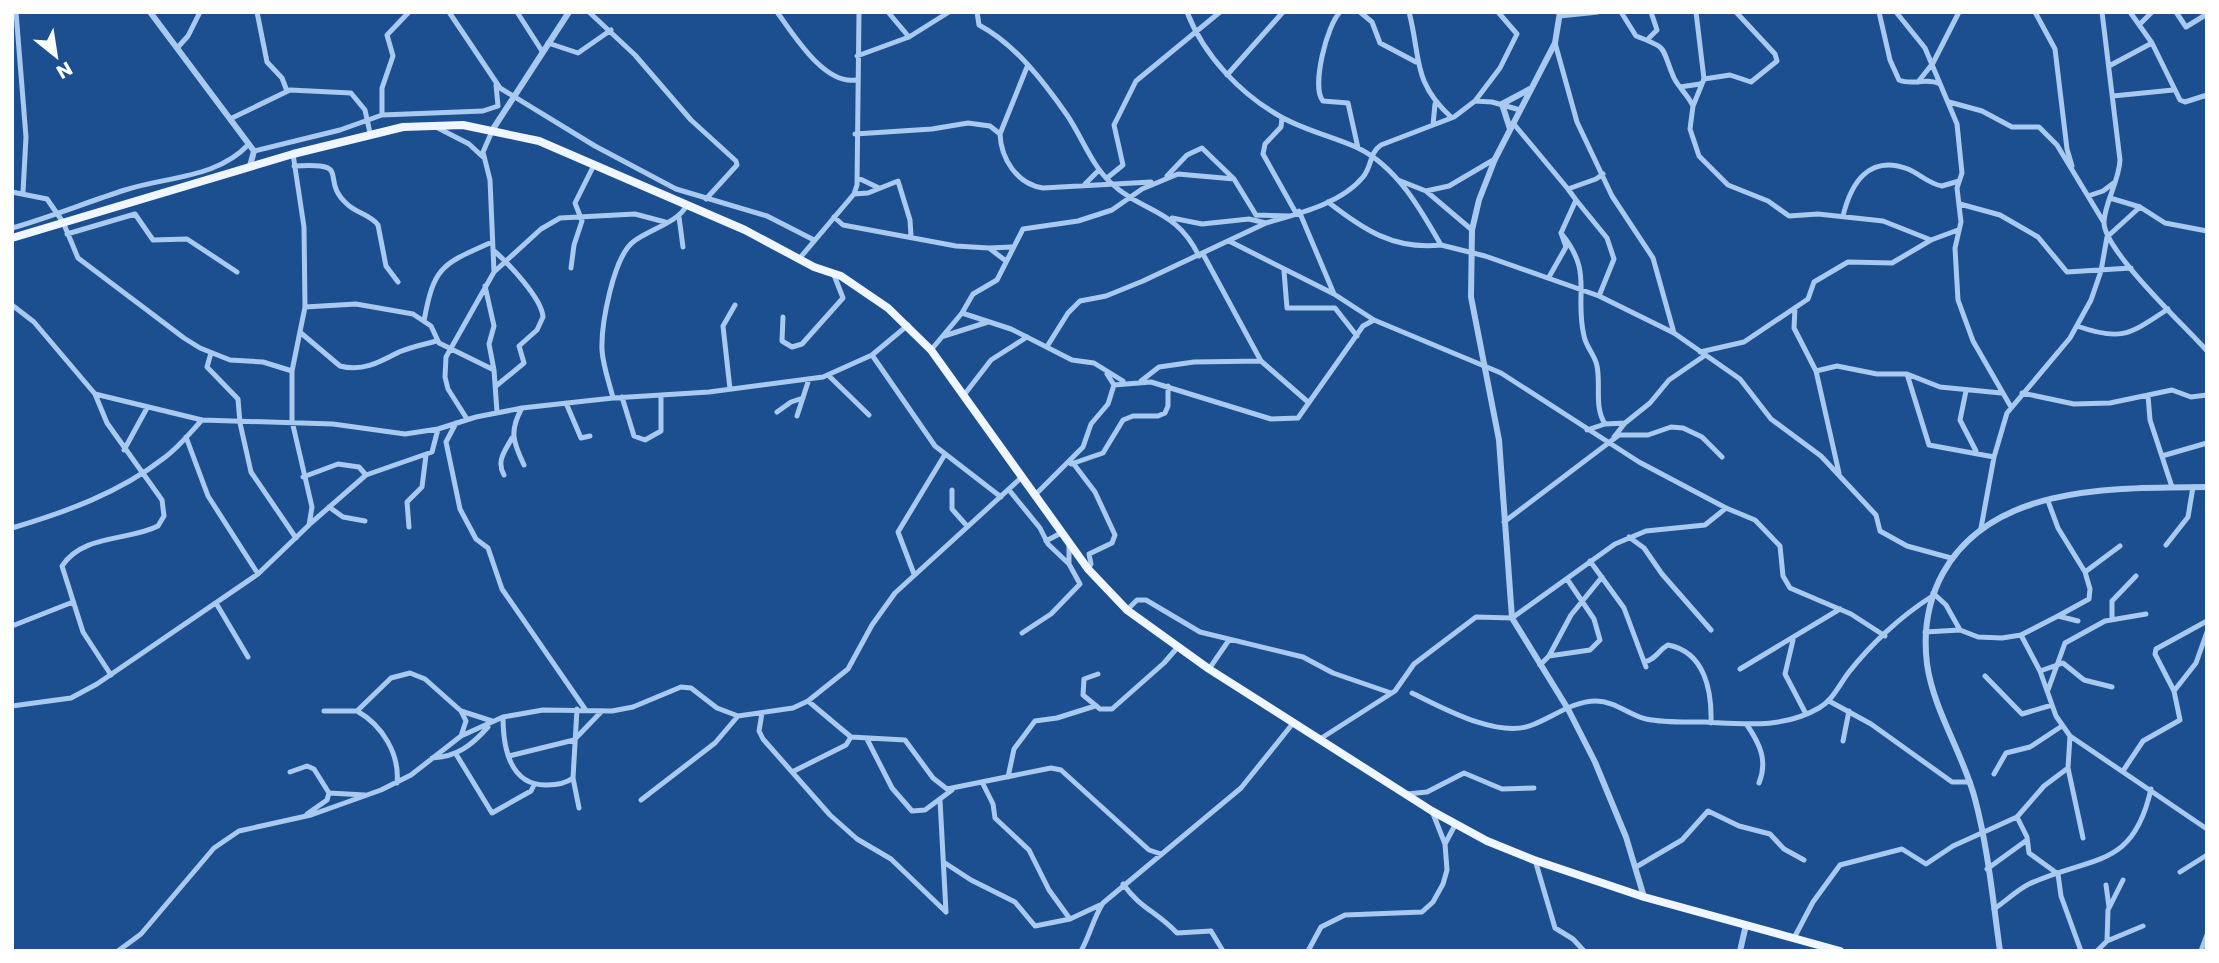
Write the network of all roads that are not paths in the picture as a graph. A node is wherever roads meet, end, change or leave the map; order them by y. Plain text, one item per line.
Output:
1 (16, 12) edge
2 (150, 12) edge
3 (200, 12) edge
4 (257, 12) edge
5 (409, 12) edge
6 (449, 12) edge
7 (517, 12) edge
8 (569, 12) edge
9 (589, 12) edge
10 (777, 12) edge
11 (859, 12) edge
12 (888, 12) edge
13 (948, 12) edge
14 (977, 12) edge
15 (1187, 12) edge
16 (1220, 12) edge
17 (1283, 12) edge
18 (1329, 12) edge
19 (1360, 12) edge
20 (1409, 12) edge
21 (1498, 12) edge
22 (1598, 12) edge
23 (1621, 12) edge
24 (1651, 12) edge
25 (1696, 12) edge
26 (1736, 12) edge
27 (1879, 12) edge
28 (1896, 12) edge
29 (1959, 12) edge
30 (2035, 12) edge
31 (2102, 12) edge
32 (2130, 12) edge
33 (2152, 12) edge
34 (2176, 12) edge
35 (2207, 13) edge
36 (1560, 14) edge
37 (1337, 15) edge
38 (15, 22) edge
39 (2140, 24) junction
40 (611, 30) junction
41 (1194, 34) junction
42 (909, 37) junction
43 (1649, 38) junction
44 (548, 43) junction
45 (1555, 43) junction
46 (2152, 43) junction
47 (178, 47) junction
48 (542, 51) junction
49 (857, 56) junction
50 (1416, 62) junction
51 (1933, 62) junction
52 (2109, 66) junction
53 (1027, 67) junction
54 (1227, 75) junction
55 (856, 80) junction
56 (1702, 82) junction
57 (1918, 82) junction
58 (1940, 84) junction
59 (496, 85) junction
60 (1681, 87) junction
61 (1531, 88) junction
62 (2173, 90) junction
63 (287, 91) junction
64 (2207, 95) edge
65 (512, 96) junction
66 (2113, 96) junction
67 (1475, 101) junction
68 (1949, 102) junction
69 (1435, 104) junction
70 (1502, 104) junction
71 (498, 106) junction
72 (1693, 106) junction
73 (1520, 110) junction
74 (501, 114) junction
75 (382, 115) junction
76 (1451, 117) junction
77 (230, 118) junction
78 (1282, 118) junction
79 (367, 119) junction
80 (430, 124) junction
81 (1433, 125) junction
82 (1511, 126) junction
83 (493, 129) junction
84 (370, 133) junction
85 (855, 134) junction
86 (1000, 134) junction
87 (249, 144) junction
88 (1358, 148) junction
89 (254, 151) junction
90 (293, 154) junction
91 (1371, 157) junction
92 (483, 158) junction
93 (1495, 159) junction
94 (594, 165) junction
95 (250, 166) junction
96 (295, 166) junction
97 (1099, 170) junction
98 (1603, 174) junction
99 (2076, 176) junction
100 (858, 178) junction
101 (1107, 178) junction
102 (1961, 178) junction
103 (1234, 179) junction
104 (1161, 180) junction
105 (1398, 180) junction
106 (2117, 180) junction
107 (1085, 184) junction
108 (1112, 184) junction
109 (879, 188) junction
110 (1568, 189) junction
111 (1426, 191) junction
112 (12, 192) edge
113 (23, 192) junction
114 (854, 194) junction
115 (2088, 196) junction
116 (1132, 198) junction
117 (2110, 198) junction
118 (706, 199) junction
119 (1576, 200) junction
120 (1328, 202) junction
121 (1960, 204) junction
122 (686, 206) junction
123 (2140, 207) junction
124 (58, 213) junction
125 (1295, 213) junction
126 (1256, 215) junction
127 (1843, 216) junction
128 (679, 217) junction
129 (834, 217) junction
130 (1169, 217) junction
131 (581, 218) junction
132 (1249, 219) junction
133 (63, 222) junction
134 (664, 222) junction
135 (1266, 223) junction
136 (2104, 223) junction
137 (12, 228) edge
138 (1472, 230) junction
139 (1958, 230) junction
140 (2207, 231) edge
141 (1561, 233) junction
142 (67, 234) junction
143 (911, 236) junction
144 (2107, 237) junction
145 (12, 238) edge
146 (814, 240) junction
147 (1931, 240) junction
148 (1229, 241) junction
149 (492, 242) junction
150 (1441, 246) junction
151 (682, 247) dead end
152 (1012, 247) junction
153 (989, 248) junction
154 (493, 250) junction
155 (1471, 252) junction
156 (1201, 255) junction
157 (799, 259) junction
158 (506, 261) junction
159 (1006, 261) junction
160 (572, 268) dead end
161 (2131, 268) junction
162 (1284, 271) junction
163 (2101, 271) junction
164 (237, 272) dead end
165 (494, 272) junction
166 (834, 275) junction
167 (1549, 278) junction
168 (398, 282) dead end
169 (485, 286) junction
170 (1581, 289) junction
171 (1334, 294) junction
172 (1599, 296) junction
173 (12, 305) edge
174 (735, 305) dead end
175 (305, 307) junction
176 (1795, 308) junction
177 (2168, 309) junction
178 (962, 313) junction
179 (783, 317) dead end
180 (1374, 320) junction
181 (424, 321) junction
182 (991, 321) junction
183 (908, 325) junction
184 (2077, 326) junction
185 (301, 333) junction
186 (1674, 333) junction
187 (1357, 335) junction
188 (944, 336) junction
189 (1027, 337) junction
190 (438, 341) junction
191 (1048, 345) junction
192 (450, 350) junction
193 (931, 350) junction
194 (2207, 351) edge
195 (211, 353) junction
196 (1702, 354) junction
197 (872, 355) junction
198 (1261, 361) junction
199 (1484, 365) junction
200 (494, 370) junction
201 (292, 371) junction
202 (1106, 371) junction
203 (1816, 371) junction
204 (1906, 374) junction
205 (828, 376) junction
206 (809, 379) junction
207 (1142, 381) junction
208 (1126, 382) junction
209 (1114, 385) junction
210 (496, 386) junction
211 (1168, 386) junction
212 (730, 389) junction
213 (1966, 391) junction
214 (2001, 393) junction
215 (2022, 393) junction
216 (95, 394) junction
217 (964, 395) junction
218 (2148, 395) junction
219 (2207, 395) edge
220 (661, 396) junction
221 (622, 397) junction
222 (613, 398) junction
223 (803, 398) junction
224 (1308, 402) junction
225 (566, 403) junction
226 (2011, 407) junction
227 (147, 408) junction
228 (522, 408) junction
229 (498, 412) junction
230 (777, 412) dead end
231 (869, 415) dead end
232 (797, 416) dead end
233 (467, 419) junction
234 (202, 420) junction
235 (292, 421) junction
236 (240, 422) junction
237 (456, 423) junction
238 (1625, 423) junction
239 (1605, 424) junction
240 (438, 429) junction
241 (1587, 430) junction
242 (590, 436) dead end
243 (186, 437) junction
244 (512, 438) junction
245 (1611, 440) junction
246 (2207, 443) edge
247 (124, 450) junction
248 (1976, 451) junction
249 (426, 455) junction
250 (944, 456) junction
251 (2162, 456) junction
252 (1722, 457) dead end
253 (1994, 457) junction
254 (1071, 464) junction
255 (524, 465) dead end
256 (143, 473) junction
257 (1839, 473) junction
258 (504, 474) dead end
259 (366, 475) junction
260 (303, 477) junction
261 (1023, 477) junction
262 (2172, 487) junction
263 (2193, 487) junction
264 (2207, 487) edge
265 (952, 490) dead end
266 (1009, 490) junction
267 (1035, 495) junction
268 (1001, 497) junction
269 (2048, 501) junction
270 (329, 507) junction
271 (1726, 509) junction
272 (365, 521) dead end
273 (1504, 522) junction
274 (309, 525) junction
275 (967, 526) junction
276 (409, 527) dead end
277 (12, 528) edge
278 (1981, 528) junction
279 (1646, 531) junction
280 (1061, 533) junction
281 (1629, 537) junction
282 (296, 538) junction
283 (1046, 541) junction
284 (1069, 543) junction
285 (2166, 545) dead end
286 (2120, 546) dead end
287 (1644, 548) junction
288 (1951, 558) junction
289 (1590, 561) junction
290 (1069, 565) junction
291 (1088, 569) junction
292 (2085, 572) junction
293 (258, 574) junction
294 (914, 574) junction
295 (2136, 576) dead end
296 (1602, 578) junction
297 (1567, 579) junction
298 (1932, 595) junction
299 (1583, 600) junction
300 (73, 602) junction
301 (216, 603) junction
302 (2077, 607) junction
303 (1840, 609) junction
304 (1127, 610) junction
305 (2146, 614) dead end
306 (2058, 616) junction
307 (1512, 618) junction
308 (2112, 618) junction
309 (2078, 621) junction
310 (2207, 621) edge
311 (12, 626) edge
312 (1711, 630) dead end
313 (1960, 630) junction
314 (1925, 632) junction
315 (2082, 632) junction
316 (2207, 632) edge
317 (1022, 633) dead end
318 (2021, 635) junction
319 (1885, 636) junction
320 (1793, 639) junction
321 (1229, 640) junction
322 (1177, 648) junction
323 (1549, 656) junction
324 (248, 657) dead end
325 (2058, 664) junction
326 (1540, 665) junction
327 (1209, 669) junction
328 (1740, 669) dead end
329 (2040, 671) junction
330 (1098, 674) dead end
331 (111, 675) junction
332 (1985, 676) dead end
333 (2112, 687) dead end
334 (2048, 690) junction
335 (2174, 691) junction
336 (1391, 693) junction
337 (1412, 693) dead end
338 (808, 701) junction
339 (1829, 701) junction
340 (2052, 705) junction
341 (12, 706) edge
342 (1095, 706) junction
343 (577, 709) junction
344 (585, 709) junction
345 (1568, 709) junction
346 (324, 711) dead end
347 (357, 711) junction
348 (461, 711) junction
349 (602, 711) junction
350 (1849, 711) junction
351 (762, 713) junction
352 (1806, 714) junction
353 (738, 716) junction
354 (503, 717) junction
355 (1294, 722) junction
356 (1711, 723) junction
357 (487, 725) junction
358 (1747, 725) junction
359 (2062, 726) junction
360 (503, 732) junction
361 (461, 736) junction
362 (2070, 736) junction
363 (851, 737) junction
364 (867, 738) junction
365 (1320, 739) junction
366 (575, 740) junction
367 (453, 741) junction
368 (1843, 741) dead end
369 (458, 752) junction
370 (509, 756) junction
371 (432, 758) junction
372 (2068, 768) junction
373 (2123, 771) junction
374 (290, 772) dead end
375 (792, 772) junction
376 (1994, 774) dead end
377 (1008, 777) junction
378 (573, 778) junction
379 (982, 782) junction
380 (1970, 782) junction
381 (397, 783) junction
382 (1759, 783) dead end
383 (534, 785) junction
384 (1534, 788) dead end
385 (2151, 789) junction
386 (952, 790) junction
387 (329, 793) junction
388 (372, 794) junction
389 (1407, 794) junction
390 (940, 799) junction
391 (642, 800) dead end
392 (579, 808) dead end
393 (1432, 811) junction
394 (303, 817) junction
395 (2017, 817) junction
396 (1455, 825) junction
397 (2207, 829) edge
398 (1982, 834) junction
399 (2083, 838) dead end
400 (2027, 840) junction
401 (1445, 844) junction
402 (1161, 854) junction
403 (2207, 855) edge
404 (1534, 860) junction
405 (1804, 860) dead end
406 (946, 863) junction
407 (1636, 867) junction
408 (1987, 869) junction
409 (2180, 872) dead end
410 (2058, 874) junction
411 (2123, 880) dead end
412 (1123, 884) junction
413 (2106, 885) dead end
414 (1644, 897) junction
415 (1103, 904) junction
416 (2109, 907) junction
417 (1994, 909) junction
418 (1070, 919) junction
419 (1746, 925) junction
420 (2143, 926) dead end
421 (2207, 935) edge
422 (1794, 938) junction
423 (2107, 941) junction
424 (118, 951) edge
425 (1081, 951) edge
426 (1223, 951) edge
427 (1308, 951) edge
428 (1584, 951) edge
429 (1740, 951) edge
430 (1840, 951) edge
431 (2000, 951) edge
432 (2081, 951) edge
433 (2097, 951) edge
434 (2201, 951) edge

1 - 38 street
2 - 47 street
3 - 47 street
4 - 63 street
5 - 75 street
6 - 59 street
7 - 48 street
8 - 44 street
9 - 40 street
10 - 55 street
11 - 49 street
12 - 42 street
13 - 42 street
14 - 53 street
15 - 41 street
16 - 41 street
17 - 54 street
18 - 37 street
19 - 50 street
20 - 50 street
21 - 67 street
22 - 36 street
23 - 43 street
24 - 43 street
25 - 56 street
26 - 56 street
27 - 57 street
28 - 51 street
29 - 51 street
30 - 99 street
31 - 52 street
32 - 39 street
33 - 39 street
34 - 35 street
36 - 45 street
37 - 88 street
38 - 113 street
39 - 46 street
40 - 44 street
40 - 118 street
41 - 54 street
41 - 101 street
42 - 49 street
43 - 60 street
44 - 48 street
45 - 61 street
45 - 98 street
46 - 52 street
46 - 62 street
47 - 77 street
48 - 65 street
49 - 55 street
50 - 69 street
51 - 57 street
51 - 58 street
52 - 66 street
53 - 86 street
53 - 97 street
54 - 78 street
55 - 85 street
56 - 60 street
56 - 72 street
57 - 58 street
58 - 68 street
59 - 65 street
59 - 71 street
60 - 72 street
61 - 70 street
61 - 73 street
62 - 64 street
62 - 66 street
63 - 77 street
63 - 79 street
65 - 74 street
65 - 118 street
66 - 106 street
67 - 70 street
67 - 76 street
68 - 99 street
68 - 102 street
69 - 76 street
69 - 81 street
70 - 73 street
70 - 82 street
71 - 74 street
71 - 75 street
72 - 127 street
73 - 82 street
74 - 83 street
75 - 79 street
76 - 81 street
77 - 87 street
78 - 88 street
78 - 125 street
79 - 84 street
79 - 89 street
80 - 83 main road
80 - 84 main road
80 - 92 street
81 - 91 street
82 - 93 street
82 - 110 street
83 - 92 street
83 - 94 main road
84 - 90 main road
85 - 86 street
85 - 100 street
86 - 107 street
87 - 89 street
87 - 124 street
88 - 91 street
89 - 95 street
90 - 95 main road
90 - 96 street
91 - 105 street
91 - 120 street
92 - 149 street
93 - 111 street
93 - 138 street
94 - 122 main road
94 - 131 street
95 - 133 main road
96 - 168 street
96 - 175 street
97 - 101 street
97 - 107 street
98 - 110 street
98 - 186 street
99 - 115 street
100 - 109 street
100 - 114 street
101 - 108 street
102 - 121 street
102 - 127 street
103 - 104 street
103 - 104 street
103 - 126 street
104 - 108 street
104 - 116 street
105 - 111 street
105 - 150 street
106 - 115 street
106 - 117 street
107 - 108 street
108 - 116 street
109 - 114 street
109 - 143 street
110 - 119 street
111 - 138 street
112 - 113 street
113 - 124 street
114 - 129 street
115 - 136 street
116 - 130 street
116 - 152 street
117 - 123 street
117 - 136 street
118 - 146 street
119 - 141 street
119 - 172 street
120 - 125 street
120 - 150 street
121 - 139 street
121 - 163 street
122 - 128 street
122 - 157 main road
123 - 140 street
123 - 144 street
124 - 133 street
124 - 137 street
125 - 126 street
125 - 135 street
125 - 171 street
126 - 132 street
127 - 147 street
128 - 134 street
128 - 151 street
129 - 143 street
129 - 146 street
130 - 132 street
130 - 156 street
131 - 134 street
131 - 158 street
131 - 160 street
132 - 135 street
133 - 142 street
133 - 145 main road
134 - 222 street
135 - 148 street
136 - 144 street
138 - 155 street
139 - 147 street
139 - 214 street
141 - 167 street
141 - 170 street
142 - 164 street
142 - 195 street
143 - 153 street
144 - 161 street
144 - 163 street
146 - 157 street
147 - 176 street
148 - 156 street
148 - 162 street
149 - 154 street
149 - 181 street
150 - 155 street
152 - 153 street
152 - 159 street
153 - 159 street
154 - 158 street
154 - 165 street
155 - 167 street
155 - 199 street
156 - 191 street
156 - 198 street
157 - 166 main road
158 - 165 street
158 - 210 street
159 - 178 street
161 - 163 street
161 - 177 street
162 - 171 street
162 - 187 street
163 - 184 street
165 - 169 street
166 - 179 street
166 - 183 main road
167 - 170 street
169 - 192 street
169 - 200 street
170 - 172 street
170 - 239 street
171 - 180 street
172 - 186 street
173 - 216 street
174 - 212 street
175 - 181 street
175 - 185 street
176 - 196 street
176 - 203 street
177 - 184 street
177 - 194 street
178 - 182 street
178 - 188 street
180 - 187 street
180 - 199 street
181 - 190 street
182 - 188 street
182 - 189 street
183 - 193 main road
183 - 197 street
184 - 215 street
185 - 190 street
185 - 201 street
186 - 196 street
187 - 224 street
188 - 193 street
189 - 191 street
189 - 217 street
190 - 192 street
191 - 202 street
192 - 200 street
192 - 233 street
193 - 217 main road
195 - 201 street
195 - 236 street
196 - 238 street
196 - 257 street
197 - 205 street
197 - 250 street
198 - 207 street
198 - 224 street
199 - 241 street
199 - 273 street
200 - 210 street
201 - 235 street
202 - 208 street
202 - 209 street
203 - 204 street
203 - 257 street
204 - 213 street
204 - 248 street
205 - 206 street
205 - 231 street
206 - 212 street
206 - 223 street
207 - 208 street
207 - 211 street
208 - 209 street
209 - 254 street
210 - 229 street
211 - 224 street
211 - 254 street
212 - 220 street
213 - 214 street
213 - 248 street
214 - 226 street
215 - 218 street
215 - 226 street
216 - 227 street
216 - 247 street
217 - 261 main road
218 - 219 street
218 - 251 street
220 - 221 street
220 - 221 street
221 - 222 street
222 - 225 street
223 - 230 street
223 - 232 street
225 - 228 street
225 - 242 street
226 - 253 street
227 - 234 street
227 - 247 street
228 - 229 street
228 - 244 street
229 - 233 street
233 - 237 street
234 - 236 street
234 - 243 street
235 - 236 street
235 - 240 street
235 - 260 street
236 - 282 street
237 - 240 street
237 - 344 street
238 - 239 street
238 - 245 street
239 - 241 street
239 - 245 street
240 - 249 street
241 - 245 street
243 - 256 street
243 - 293 street
244 - 255 street
244 - 258 street
245 - 252 street
245 - 271 street
245 - 273 street
246 - 251 street
247 - 256 street
248 - 253 street
249 - 259 street
249 - 276 street
250 - 268 street
250 - 294 street
251 - 262 street
253 - 278 street
254 - 267 street
254 - 291 street
256 - 277 street
256 - 300 street
257 - 288 street
259 - 260 street
259 - 270 street
260 - 274 street
261 - 266 street
261 - 267 main road
262 - 263 street
262 - 269 street
263 - 264 street
263 - 285 street
265 - 275 street
266 - 268 street
266 - 283 street
267 - 280 main road
268 - 275 street
269 - 278 street
269 - 292 street
270 - 272 street
270 - 274 street
271 - 279 street
271 - 303 street
273 - 307 street
274 - 282 street
275 - 294 street
278 - 288 street
279 - 281 street
279 - 287 street
280 - 283 street
280 - 284 main road
281 - 287 street
281 - 289 street
282 - 293 street
283 - 290 street
284 - 290 street
284 - 291 main road
286 - 292 street
287 - 312 street
288 - 298 street
289 - 296 street
289 - 297 street
290 - 317 street
291 - 304 main road
292 - 302 street
293 - 301 street
294 - 338 street
295 - 308 street
296 - 299 street
296 - 356 street
297 - 299 street
297 - 307 street
298 - 313 street
298 - 314 street
298 - 319 street
299 - 323 street
299 - 323 street
300 - 311 street
300 - 331 street
301 - 324 street
301 - 331 street
302 - 306 street
302 - 309 street
303 - 319 street
303 - 320 street
304 - 321 street
304 - 322 main road
305 - 308 street
306 - 309 street
306 - 318 street
307 - 326 street
307 - 336 street
308 - 315 street
309 - 315 street
310 - 335 street
313 - 314 street
313 - 318 street
314 - 380 street
315 - 325 street
316 - 335 street
318 - 329 street
319 - 339 street
320 - 328 street
320 - 352 street
321 - 327 street
321 - 336 street
322 - 327 main road
322 - 342 street
323 - 326 street
325 - 329 street
325 - 333 street
325 - 334 street
326 - 345 street
327 - 355 main road
329 - 334 street
330 - 342 street
331 - 341 street
332 - 340 street
334 - 340 street
335 - 373 street
336 - 365 street
337 - 345 street
338 - 351 street
338 - 363 street
339 - 350 street
339 - 352 street
340 - 359 street
342 - 377 street
343 - 344 street
343 - 354 street
343 - 366 street
344 - 349 street
345 - 356 street
345 - 407 street
346 - 347 street
347 - 348 street
347 - 381 street
348 - 357 street
348 - 361 street
349 - 353 street
349 - 366 street
350 - 368 street
350 - 380 street
351 - 353 street
351 - 375 street
352 - 358 street
353 - 391 street
354 - 357 street
354 - 360 street
355 - 365 main road
355 - 402 street
356 - 358 street
357 - 360 street
357 - 361 street
357 - 369 street
358 - 382 street
359 - 362 street
359 - 376 street
360 - 370 street
361 - 367 street
362 - 372 street
362 - 373 street
363 - 364 street
363 - 375 street
364 - 386 street
364 - 390 street
365 - 389 main road
366 - 370 street
366 - 378 street
367 - 369 street
367 - 371 street
369 - 371 street
369 - 383 street
370 - 383 street
371 - 381 street
372 - 395 street
372 - 399 street
373 - 385 street
374 - 387 street
375 - 406 street
377 - 379 street
377 - 402 street
378 - 383 street
378 - 392 street
379 - 386 street
379 - 418 street
380 - 398 street
381 - 388 street
384 - 389 street
385 - 397 street
385 - 410 street
386 - 390 street
387 - 388 street
387 - 394 street
388 - 394 street
389 - 393 main road
390 - 406 street
393 - 396 main road
393 - 401 street
394 - 424 street
395 - 398 street
395 - 400 street
396 - 401 street
396 - 404 main road
398 - 408 street
398 - 422 street
400 - 408 street
400 - 410 street
401 - 427 street
402 - 412 street
403 - 409 street
404 - 414 main road
404 - 428 street
405 - 407 street
406 - 418 street
407 - 414 street
408 - 417 street
410 - 417 street
410 - 432 street
411 - 416 street
412 - 415 street
412 - 426 street
413 - 416 street
414 - 419 main road
415 - 418 street
415 - 425 street
416 - 423 street
417 - 431 street
419 - 422 main road
419 - 429 street
420 - 423 street
421 - 434 street
422 - 430 main road
423 - 433 street

